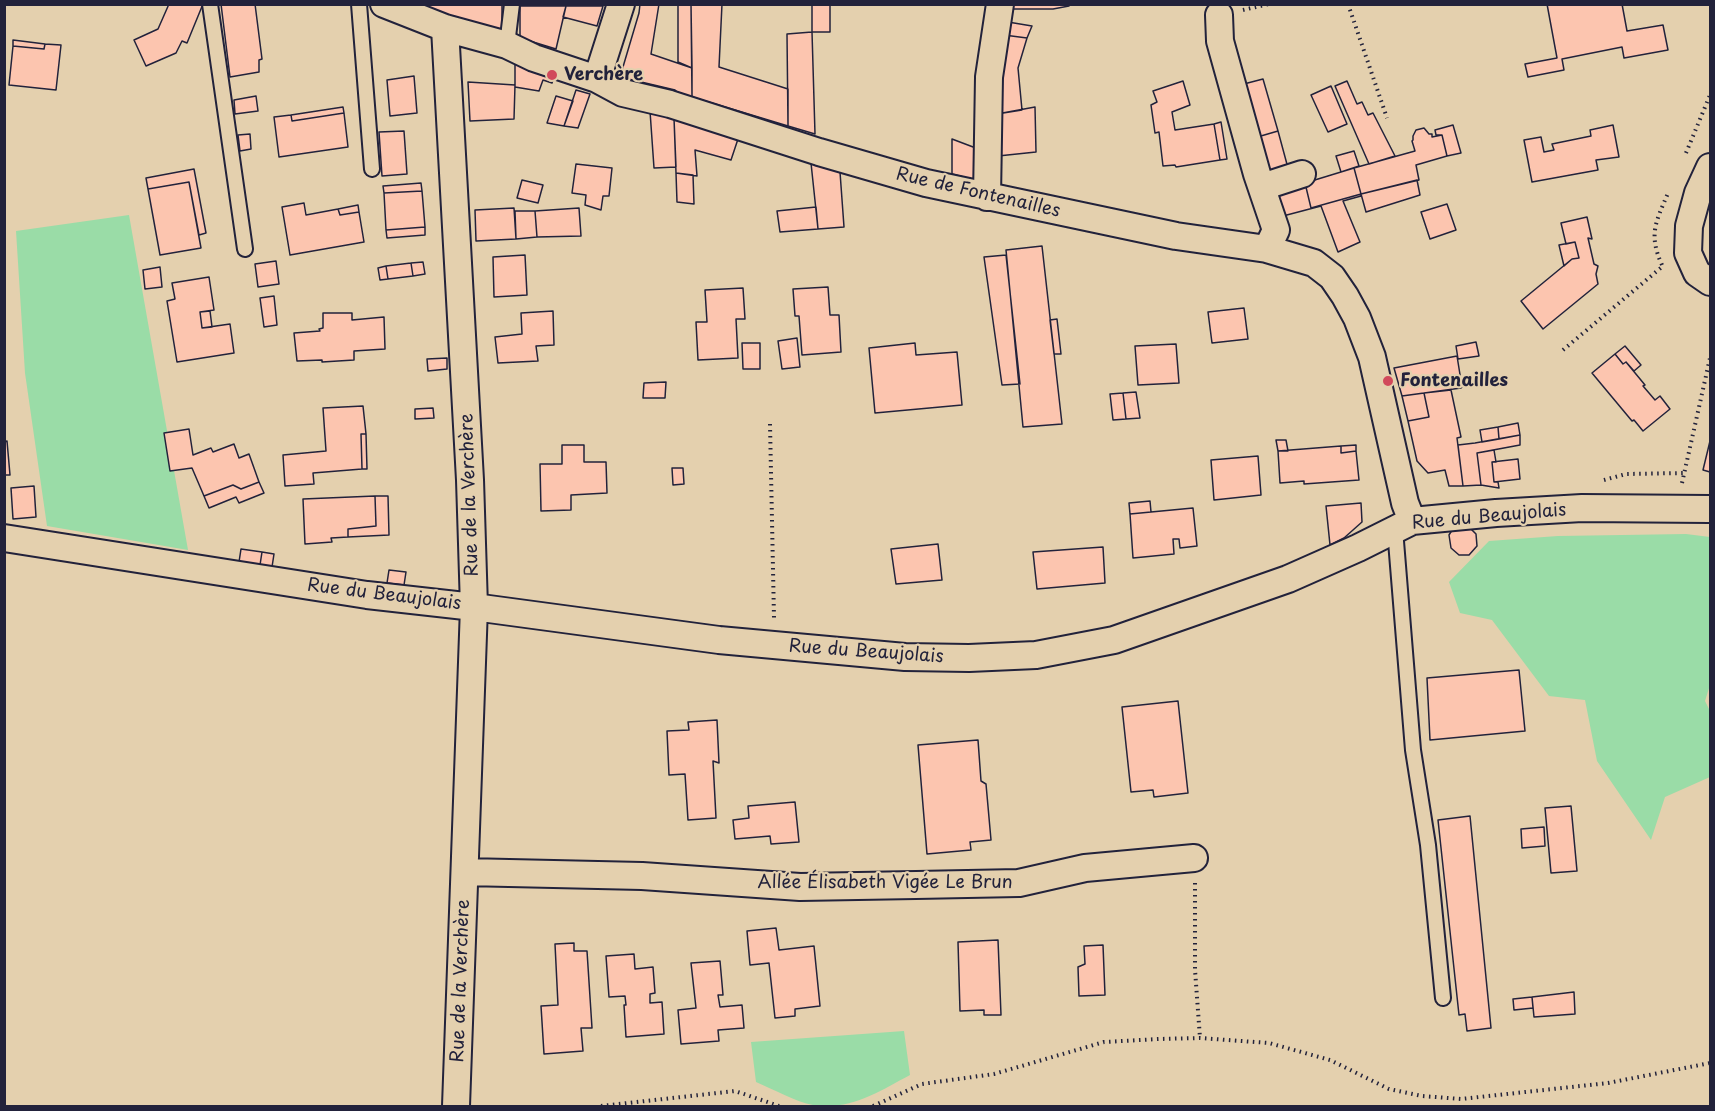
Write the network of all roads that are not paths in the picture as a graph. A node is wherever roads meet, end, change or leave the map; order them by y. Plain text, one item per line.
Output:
1 (210, 4) edge
2 (359, 4) edge
3 (384, 4) edge
4 (512, 4) edge
5 (621, 4) edge
6 (1000, 4) edge
7 (1219, 15) dead end
8 (445, 28) junction
9 (507, 45) junction
10 (597, 80) junction
11 (1710, 167) edge
12 (372, 169) dead end
13 (1302, 174) dead end
14 (1262, 187) junction
15 (987, 197) junction
16 (245, 249) dead end
17 (1268, 249) junction
18 (1710, 282) edge
19 (1710, 509) edge
20 (1403, 525) junction
21 (4, 538) edge
22 (474, 607) junction
23 (1194, 858) road end
24 (465, 872) junction
25 (1443, 998) dead end
26 (456, 1107) edge

1 - 16 lane
2 - 12 lane
3 - 8 street, Rue de Fontenailles
4 - 9 lane
5 - 10 street
6 - 15 street
7 - 14 street
8 - 9 street, Rue de Fontenailles
8 - 22 street, Rue de la Verchère
9 - 10 street, Rue de Fontenailles
10 - 15 street, Rue de Fontenailles
11 - 18 street
13 - 14 street
14 - 17 street
15 - 17 street, Rue de Fontenailles
17 - 20 street, Rue de Fontenailles
19 - 20 street, Rue du Beaujolais
20 - 22 street, Rue du Beaujolais
20 - 25 lane
21 - 22 street, Rue du Beaujolais
22 - 24 street, Rue de la Verchère
23 - 24 street, Allée Élisabeth Vigée Le Brun
24 - 26 street, Rue de la Verchère

